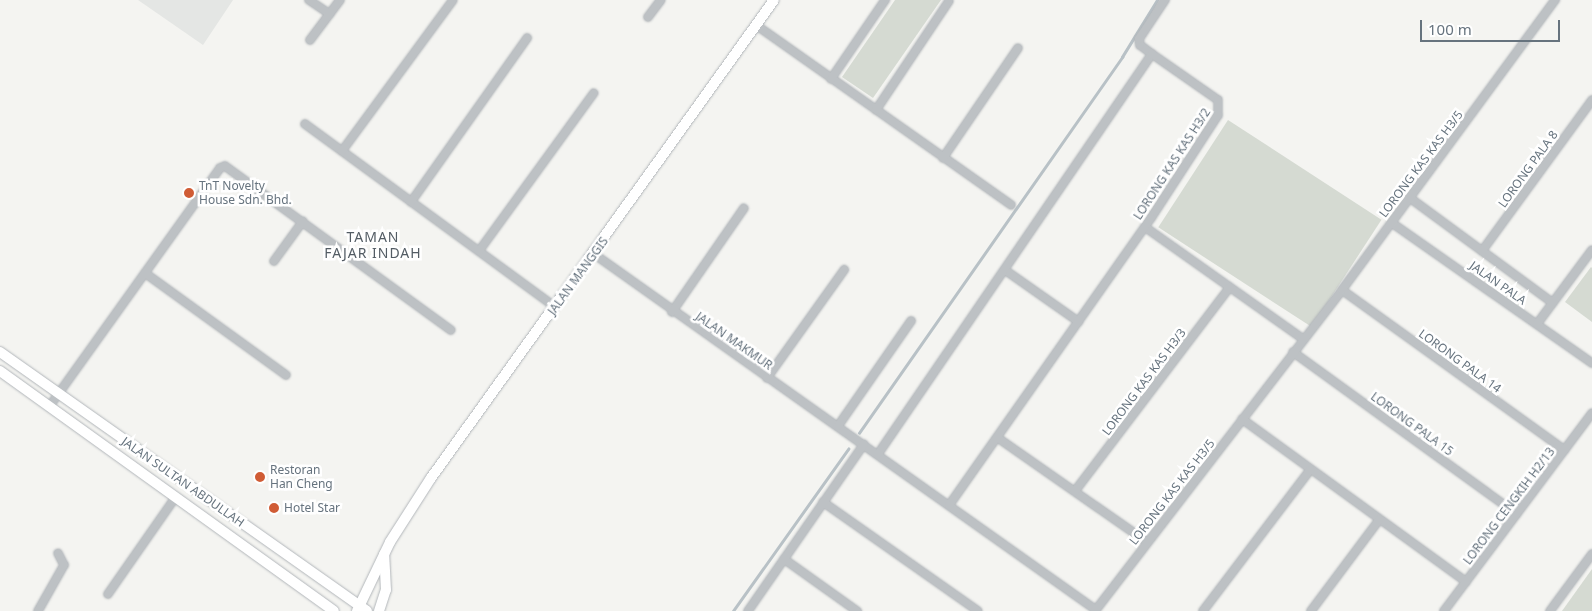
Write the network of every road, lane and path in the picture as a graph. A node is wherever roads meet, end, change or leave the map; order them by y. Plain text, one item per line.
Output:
1 (310, 0) edge
2 (340, 0) edge
3 (453, 0) edge
4 (661, 0) edge
5 (774, 0) edge
6 (885, 0) edge
7 (949, 0) edge
8 (1165, 0) edge
9 (1543, 0) edge
10 (1553, 3) edge
11 (330, 14) junction
12 (648, 17) dead end
13 (756, 25) junction
14 (527, 38) dead end
15 (310, 40) dead end
16 (1018, 48) dead end
17 (1152, 54) junction
18 (831, 79) junction
19 (594, 93) dead end
20 (1592, 100) edge
21 (876, 110) junction
22 (305, 124) dead end
23 (342, 151) junction
24 (943, 158) junction
25 (1410, 198) junction
26 (411, 202) junction
27 (1011, 205) dead end
28 (744, 208) dead end
29 (303, 221) junction
30 (1392, 223) junction
31 (1145, 227) junction
32 (479, 251) junction
33 (1482, 251) junction
34 (1591, 252) edge
35 (594, 254) junction
36 (274, 261) dead end
37 (844, 270) dead end
38 (1005, 270) junction
39 (145, 272) junction
40 (1230, 287) junction
41 (1342, 290) junction
42 (1553, 302) junction
43 (556, 306) junction
44 (672, 312) junction
45 (911, 320) dead end
46 (1079, 322) junction
47 (1537, 324) junction
48 (452, 330) dead end
49 (1303, 339) junction
50 (0, 352) edge
51 (1293, 352) junction
52 (1592, 363) edge
53 (0, 371) edge
54 (286, 375) dead end
55 (767, 378) junction
56 (59, 394) junction
57 (49, 407) junction
58 (1592, 413) edge
59 (1242, 419) junction
60 (838, 426) junction
61 (998, 438) junction
62 (864, 444) junction
63 (1565, 450) junction
64 (878, 454) junction
65 (1310, 470) junction
66 (1075, 491) junction
67 (175, 498) junction
68 (823, 502) junction
69 (949, 506) junction
70 (1517, 514) junction
71 (1379, 520) junction
72 (1147, 542) junction
73 (58, 553) dead end
74 (384, 553) junction
75 (1592, 554) edge
76 (784, 558) junction
77 (1466, 582) junction
78 (108, 594) dead end
79 (361, 609) edge
80 (1096, 610) edge
81 (38, 611) edge
82 (334, 611) edge
83 (379, 611) edge
84 (748, 611) edge
85 (857, 611) edge
86 (978, 611) edge
87 (1203, 611) edge
88 (1311, 611) edge
89 (1444, 611) edge
90 (1550, 611) edge

1 - 11 street
2 - 11 street
3 - 23 street
4 - 12 street
5 - 13 main road, JALAN MANGGIS
6 - 18 street
7 - 21 street
8 - 17 street
9 - 10 street
10 - 25 street, LORONG KAS KAS H3/5
11 - 15 street
13 - 18 street
13 - 35 main road, JALAN MANGGIS
14 - 26 street
16 - 24 street
17 - 31 street, LORONG KAS KAS H3/2
17 - 38 street
18 - 21 street
19 - 32 street
20 - 33 street, LORONG PALA 8
21 - 24 street
22 - 23 street
23 - 26 street
24 - 27 street
25 - 30 street, LORONG KAS KAS H3/5
25 - 33 street
26 - 32 street
28 - 44 street
29 - 36 street
29 - 39 street
29 - 48 street
30 - 41 street, LORONG KAS KAS H3/5
30 - 47 street, JALAN PALA
31 - 40 street
31 - 46 street, LORONG KAS KAS H3/2
32 - 43 street
33 - 42 street
34 - 42 street
35 - 43 main road, JALAN MANGGIS
35 - 44 street, JALAN MAKMUR
37 - 55 street
38 - 46 street
38 - 64 street
39 - 54 street
39 - 56 street
40 - 49 street
40 - 66 street, LORONG KAS KAS H3/3
41 - 49 street, LORONG KAS KAS H3/5
41 - 63 street, LORONG PALA 14
42 - 47 street
43 - 74 main road, JALAN MANGGIS
44 - 55 street, JALAN MAKMUR
45 - 60 street
46 - 61 street, LORONG KAS KAS H3/2
47 - 52 street, JALAN PALA
49 - 51 street, LORONG KAS KAS H3/5
50 - 56 main road, JALAN SULTAN ABDULLAH
51 - 59 street, LORONG KAS KAS H3/5
51 - 70 street, LORONG PALA 15
53 - 57 main road, JALAN SULTAN ABDULLAH
55 - 60 street, JALAN MAKMUR
56 - 57 street
56 - 79 main road, JALAN SULTAN ABDULLAH
57 - 67 main road, JALAN SULTAN ABDULLAH
58 - 63 street, LORONG CENGKIH H2/13
59 - 65 street
59 - 72 street, LORONG KAS KAS H3/5
60 - 62 street, JALAN MAKMUR
61 - 66 street
61 - 69 street, LORONG KAS KAS H3/2
62 - 64 street, JALAN MAKMUR
62 - 68 street
63 - 70 street, LORONG CENGKIH H2/13
64 - 69 street, JALAN MAKMUR
65 - 71 street
65 - 87 street
66 - 72 street
67 - 78 street
67 - 82 main road, JALAN SULTAN ABDULLAH
68 - 76 street
68 - 86 street
69 - 80 street, JALAN MAKMUR
70 - 77 street, LORONG CENGKIH H2/13
71 - 77 street
71 - 88 street
72 - 80 street, LORONG KAS KAS H3/5
73 - 81 street
74 - 79 main road, JALAN MANGGIS
74 - 83 main road
75 - 90 street
76 - 84 street
76 - 85 street
77 - 89 street, LORONG CENGKIH H2/13

